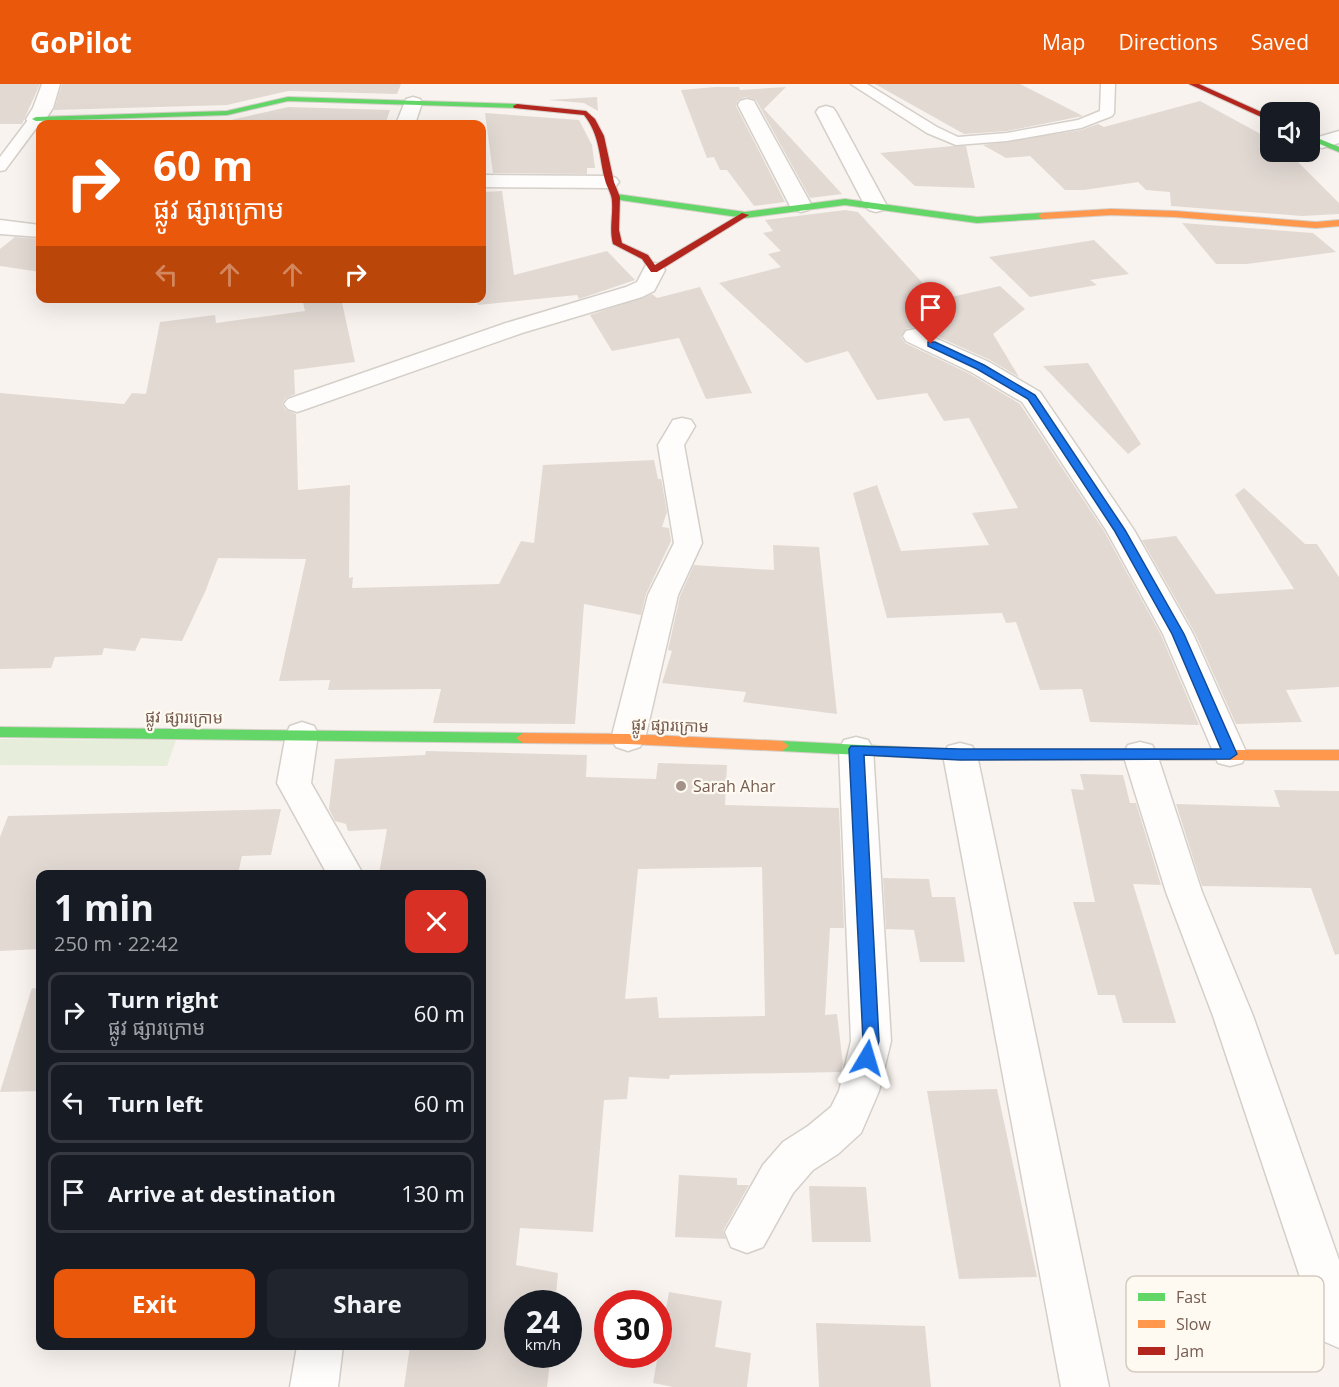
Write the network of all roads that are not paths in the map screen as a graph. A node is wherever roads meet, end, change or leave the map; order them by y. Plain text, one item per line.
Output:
1 (51, 84) edge
2 (858, 84) edge
3 (1108, 84) edge
4 (1193, 84) edge
5 (413, 103) junction
6 (747, 105) dead end
7 (826, 112) dead end
8 (1260, 114) edge
9 (36, 119) junction
10 (407, 120) edge
11 (0, 167) edge
12 (486, 181) edge
13 (613, 189) junction
14 (801, 206) junction
15 (876, 206) junction
16 (745, 215) junction
17 (1339, 223) edge
18 (0, 227) edge
19 (36, 231) edge
20 (654, 270) junction
21 (915, 336) dead end
22 (297, 404) dead end
23 (682, 426) dead end
24 (0, 732) edge
25 (302, 734) junction
26 (628, 740) junction
27 (856, 749) junction
28 (960, 754) junction
29 (1140, 754) junction
30 (1230, 754) junction
31 (1339, 755) edge
32 (343, 870) edge
33 (747, 1232) dead end
34 (1322, 1276) edge
35 (1324, 1281) edge
36 (1339, 1325) edge
37 (319, 1350) edge
38 (314, 1387) edge
39 (1085, 1387) edge

1 - 9 street
2 - 3 lane
4 - 8 street
5 - 9 street
5 - 10 street
5 - 13 street
6 - 14 street
7 - 15 street
9 - 11 lane
12 - 13 street
13 - 16 street
13 - 20 street
14 - 15 street
14 - 16 street
15 - 17 street
16 - 20 street
18 - 19 street
20 - 22 street
21 - 30 street
23 - 26 street
24 - 25 street, ផ្លូវ ផ្សារក្រោម
25 - 26 street, ផ្លូវ ផ្សារក្រោម
25 - 32 street
26 - 27 street, ផ្លូវ ផ្សារក្រោម
27 - 28 street, ផ្លូវ ផ្សារក្រោម
27 - 33 street
28 - 29 street, ផ្លូវ ផ្សារក្រោម
28 - 39 street
29 - 30 street, ផ្លូវ ផ្សារក្រោម
29 - 34 street
30 - 31 street, ផ្លូវ ផ្សារក្រោម
35 - 36 street
37 - 38 street

